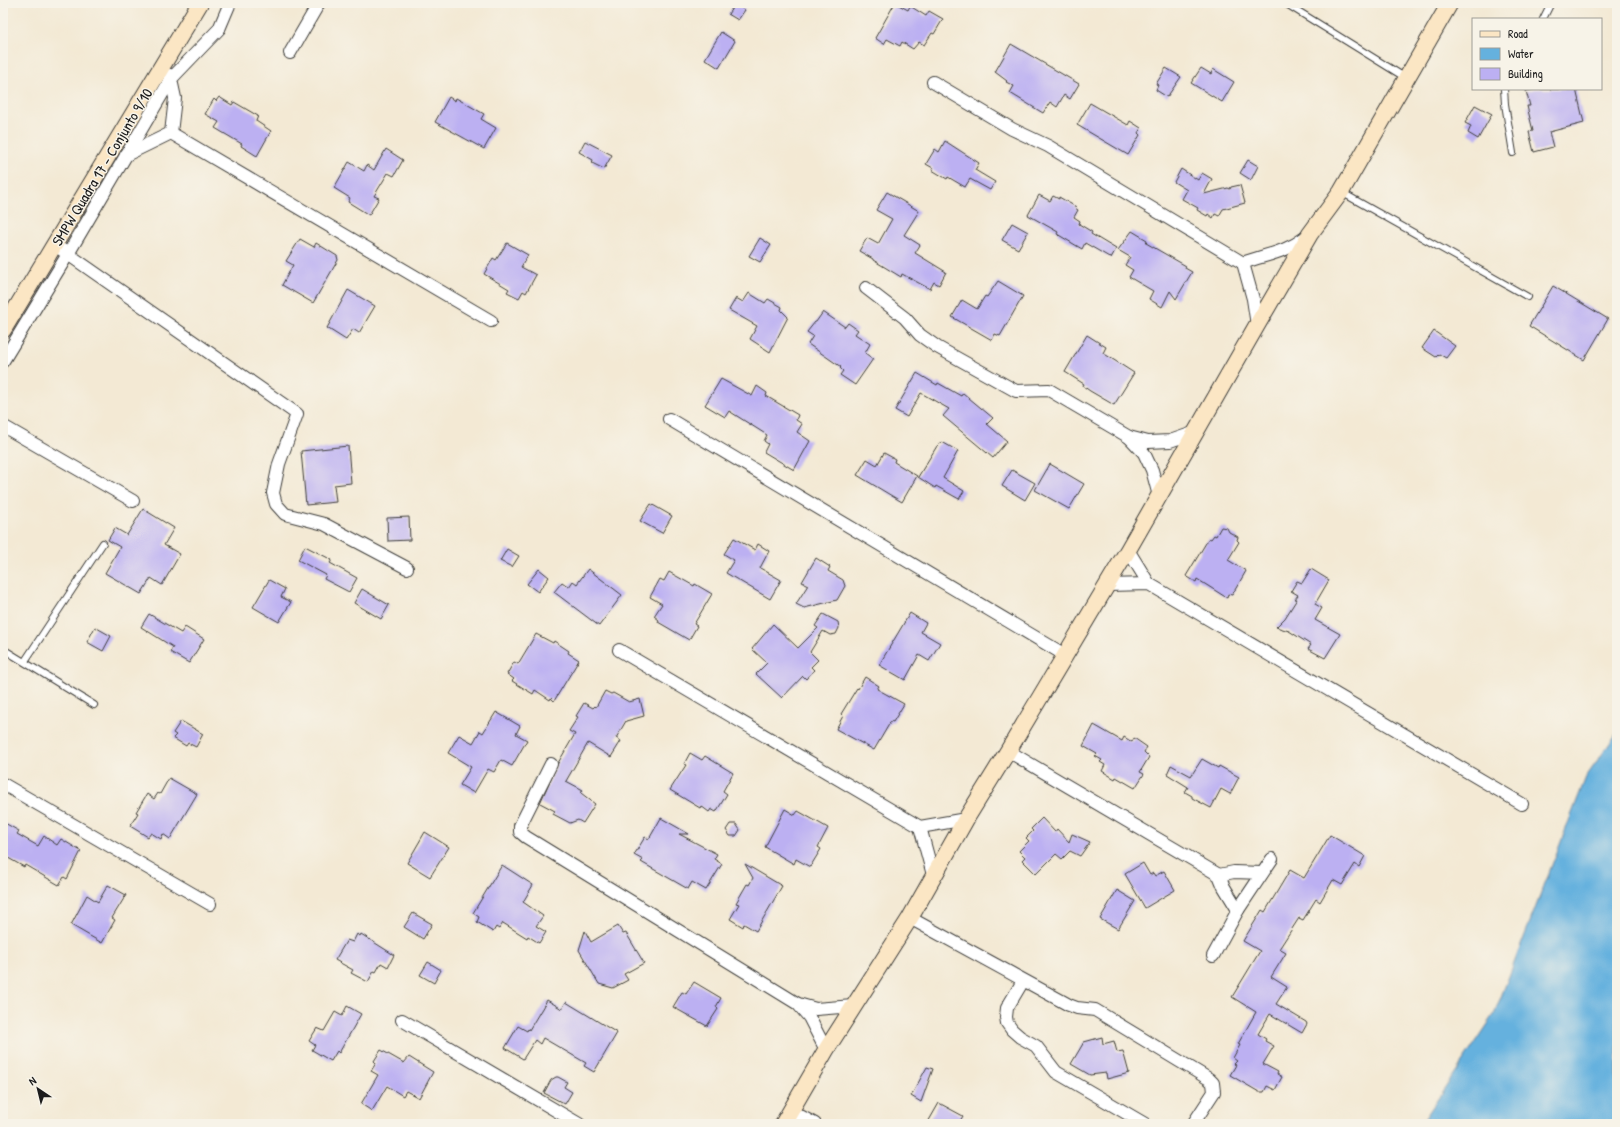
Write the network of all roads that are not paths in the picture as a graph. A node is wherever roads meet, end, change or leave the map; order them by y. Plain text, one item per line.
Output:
1 (200, 3) edge
2 (230, 3) edge
3 (319, 3) edge
4 (1285, 3) edge
5 (1450, 3) edge
6 (1551, 3) edge
7 (1544, 18) edge
8 (290, 53) dead end
9 (167, 59) junction
10 (1406, 78) junction
11 (171, 79) junction
12 (933, 82) dead end
13 (1504, 90) edge
14 (171, 133) junction
15 (1513, 153) dead end
16 (127, 154) junction
17 (101, 166) junction
18 (1341, 192) junction
19 (1310, 234) junction
20 (62, 249) junction
21 (1243, 263) junction
22 (866, 288) dead end
23 (1528, 297) dead end
24 (491, 320) dead end
25 (1257, 325) junction
26 (3, 330) edge
27 (3, 361) edge
28 (669, 419) dead end
29 (3, 426) edge
30 (1196, 432) junction
31 (1129, 437) junction
32 (1160, 496) junction
33 (133, 501) dead end
34 (103, 543) dead end
35 (1128, 550) junction
36 (407, 568) dead end
37 (1149, 584) junction
38 (1107, 585) junction
39 (3, 649) edge
40 (619, 650) dead end
41 (1065, 655) junction
42 (25, 661) junction
43 (94, 705) dead end
44 (1008, 751) junction
45 (551, 764) dead end
46 (3, 784) edge
47 (1522, 804) dead end
48 (966, 819) junction
49 (920, 827) junction
50 (1272, 858) dead end
51 (1262, 873) junction
52 (933, 875) junction
53 (1219, 875) junction
54 (210, 904) dead end
55 (1238, 910) junction
56 (910, 918) junction
57 (1213, 956) dead end
58 (1023, 981) junction
59 (798, 1004) junction
60 (853, 1006) junction
61 (402, 1020) dead end
62 (826, 1050) junction
63 (787, 1117) edge
64 (579, 1124) edge
65 (815, 1124) edge
66 (1145, 1124) edge
67 (1193, 1124) edge

1 - 9 street, SMPW Quadra 17 - Conjunto 9/10
2 - 11 street
3 - 8 street
4 - 10 lane
5 - 10 street
6 - 7 lane
9 - 11 street
9 - 17 street, SMPW Quadra 17 - Conjunto 9/10
10 - 18 street
11 - 14 street
11 - 16 street
12 - 21 street
13 - 15 lane
14 - 16 street
14 - 24 street
16 - 17 street
16 - 20 street
17 - 20 street, SMPW Quadra 17 - Conjunto 9/10
18 - 19 street
18 - 23 lane
19 - 21 street
19 - 25 street
20 - 26 street, SMPW Quadra 17 - Conjunto 9/10
20 - 27 street
20 - 36 street
21 - 25 street
22 - 31 street
25 - 30 street
28 - 41 street
29 - 33 street
30 - 31 street
30 - 32 street
31 - 32 street
32 - 35 street
34 - 42 lane
35 - 37 street
35 - 38 street
37 - 38 street
37 - 47 street
38 - 41 street
39 - 42 lane
40 - 49 street
41 - 44 street
42 - 43 lane
44 - 48 street
44 - 53 street
45 - 59 street
46 - 54 street
48 - 49 street
48 - 52 street
49 - 52 street
50 - 51 street
51 - 53 street
51 - 55 street
52 - 56 street
53 - 55 street
55 - 57 street
56 - 58 street
56 - 60 street
58 - 66 street
58 - 67 street
59 - 60 street
59 - 62 street
60 - 62 street
61 - 64 street
62 - 63 street
63 - 65 street

